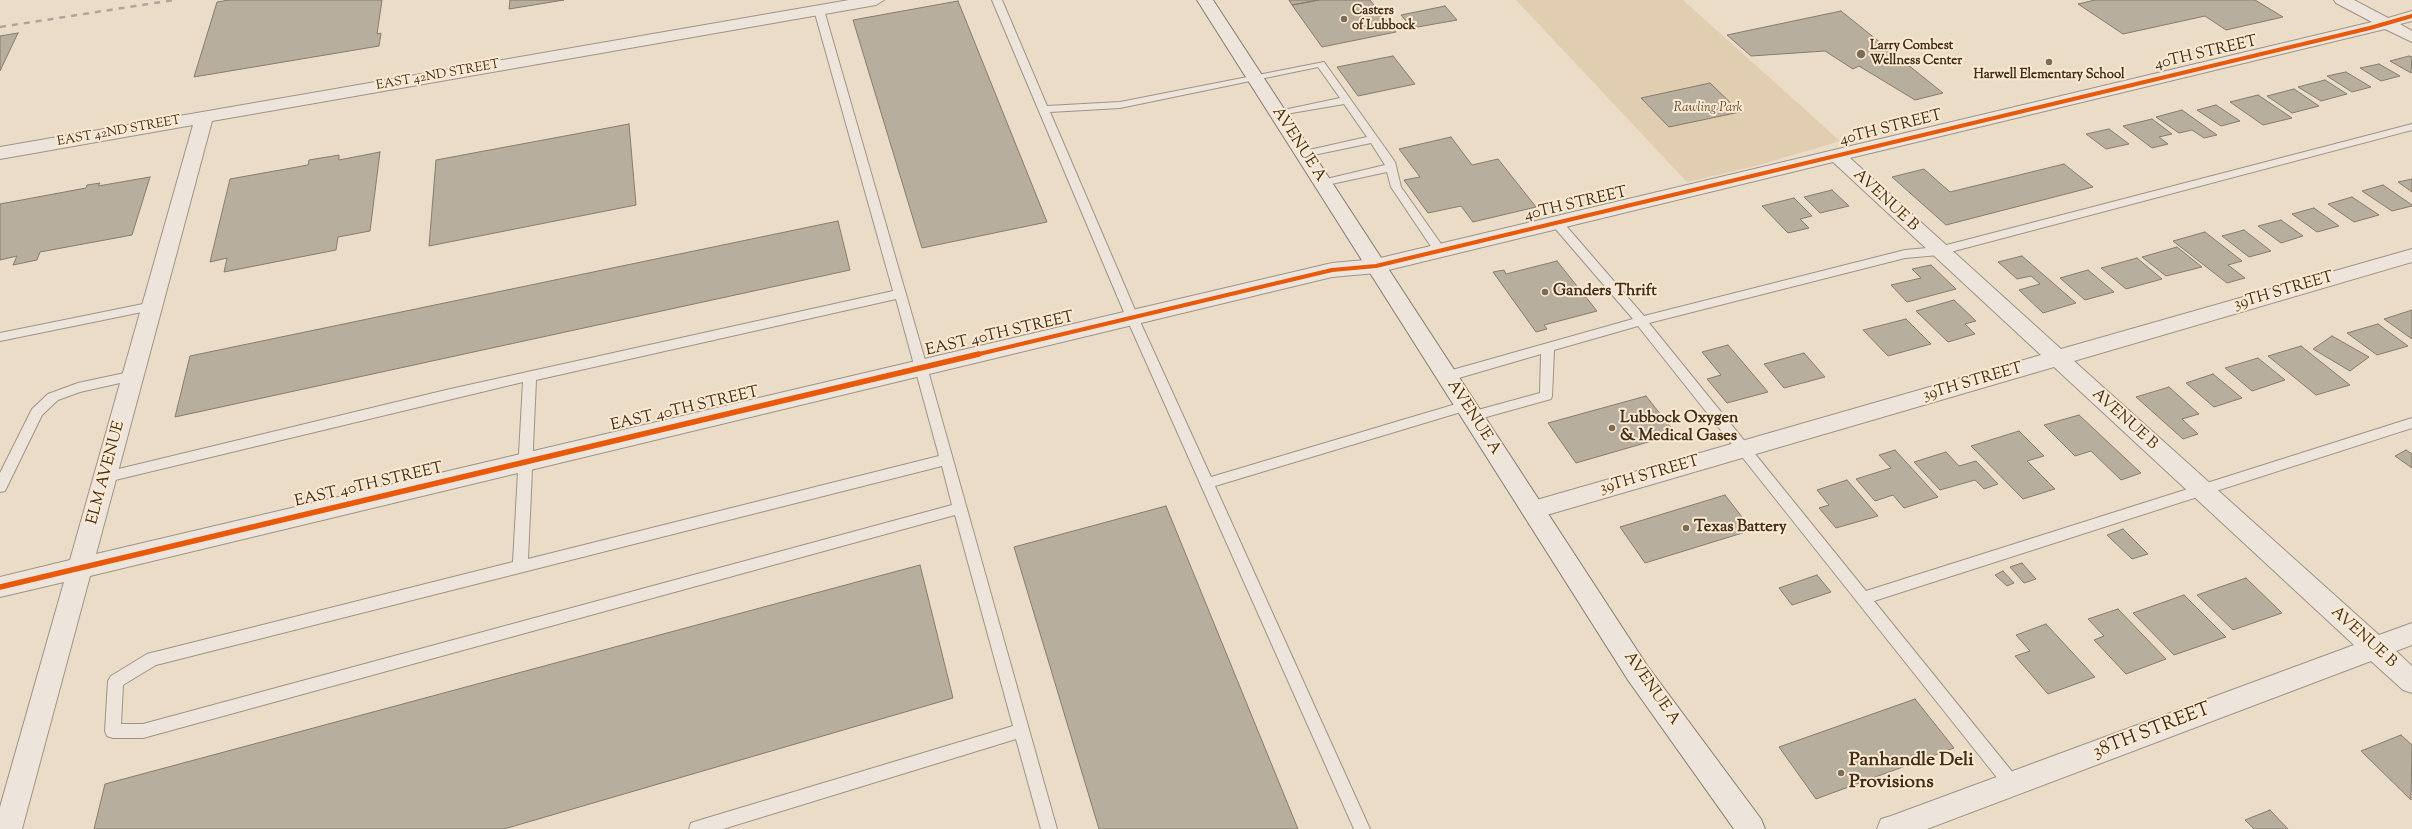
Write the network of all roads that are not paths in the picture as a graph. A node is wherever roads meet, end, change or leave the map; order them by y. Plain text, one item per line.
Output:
1 (876, 0) edge
2 (997, 0) edge
3 (1205, 0) edge
4 (2342, 0) edge
5 (819, 10) junction
6 (2412, 16) edge
7 (2386, 24) junction
8 (2412, 37) edge
9 (1254, 77) junction
10 (1347, 100) junction
11 (1043, 109) junction
12 (1278, 114) junction
13 (204, 117) junction
14 (2412, 126) edge
15 (1374, 139) junction
16 (0, 153) edge
17 (1304, 154) junction
18 (1837, 156) junction
19 (1392, 167) junction
20 (1322, 183) junction
21 (1556, 223) junction
22 (1440, 251) junction
23 (1939, 251) junction
24 (2412, 255) edge
25 (1376, 266) junction
26 (900, 294) junction
27 (153, 306) junction
28 (1132, 317) junction
29 (1641, 321) junction
30 (0, 337) edge
31 (1548, 347) junction
32 (2056, 358) junction
33 (921, 367) junction
34 (134, 376) junction
35 (530, 377) junction
36 (1446, 377) junction
37 (1469, 411) junction
38 (2412, 423) edge
39 (1744, 449) junction
40 (946, 460) junction
41 (527, 462) junction
42 (106, 477) junction
43 (1207, 483) junction
44 (0, 487) edge
45 (2202, 491) junction
46 (960, 508) junction
47 (1533, 510) junction
48 (520, 566) junction
49 (82, 568) junction
50 (0, 587) edge
51 (1864, 598) junction
52 (2412, 634) edge
53 (2374, 648) junction
54 (2412, 682) edge
55 (1022, 730) junction
56 (2012, 784) junction
57 (8, 829) edge
58 (697, 829) edge
59 (1049, 829) edge
60 (1362, 829) edge
61 (1751, 829) edge
62 (1891, 829) edge

1 - 5 street, EAST 42ND STREET
2 - 11 lane
3 - 9 street, AVENUE A
4 - 7 street
5 - 13 street, EAST 42ND STREET
5 - 26 lane
6 - 7 street, 40TH STREET
7 - 8 street
7 - 18 street, 40TH STREET
9 - 10 lane
9 - 11 lane
9 - 12 street, AVENUE A
10 - 12 lane
10 - 15 lane
11 - 28 lane
12 - 17 street, AVENUE A
13 - 16 street, EAST 42ND STREET
13 - 27 street, ELM AVENUE
14 - 23 lane
15 - 17 lane
15 - 19 lane
17 - 20 street, AVENUE A
18 - 21 street, 40TH STREET
18 - 23 street, AVENUE B
19 - 20 lane
19 - 22 lane
20 - 25 street, AVENUE A
21 - 22 street, 40TH STREET
21 - 29 lane
22 - 25 street, 40TH STREET
23 - 29 lane
23 - 32 street, AVENUE B
24 - 32 street, 39TH STREET
25 - 28 street, EAST 40TH STREET
25 - 36 street, AVENUE A
26 - 33 lane
26 - 35 lane
27 - 30 lane
27 - 34 street, ELM AVENUE
28 - 33 street, EAST 40TH STREET
28 - 43 lane
29 - 31 lane
29 - 39 lane
31 - 36 lane
31 - 37 lane
32 - 39 street, 39TH STREET
32 - 45 street, AVENUE B
33 - 40 lane
33 - 41 street, EAST 40TH STREET
34 - 42 street, ELM AVENUE
34 - 44 lane
35 - 41 lane
35 - 42 lane
36 - 37 street, AVENUE A
37 - 43 lane
37 - 47 street, AVENUE A
38 - 45 lane
39 - 47 street, 39TH STREET
39 - 51 lane
40 - 46 lane
40 - 48 lane
41 - 48 lane
41 - 49 street, EAST 40TH STREET
42 - 49 street, ELM AVENUE
43 - 60 lane
45 - 51 lane
45 - 53 street, AVENUE B
46 - 48 lane
46 - 55 lane
47 - 61 street, AVENUE A
49 - 50 street, EAST 40TH STREET
49 - 57 street, ELM AVENUE
51 - 56 lane
52 - 53 street, 38TH STREET
53 - 54 street, AVENUE B
53 - 56 street, 38TH STREET
55 - 58 lane
55 - 59 lane
56 - 62 street, 38TH STREET

